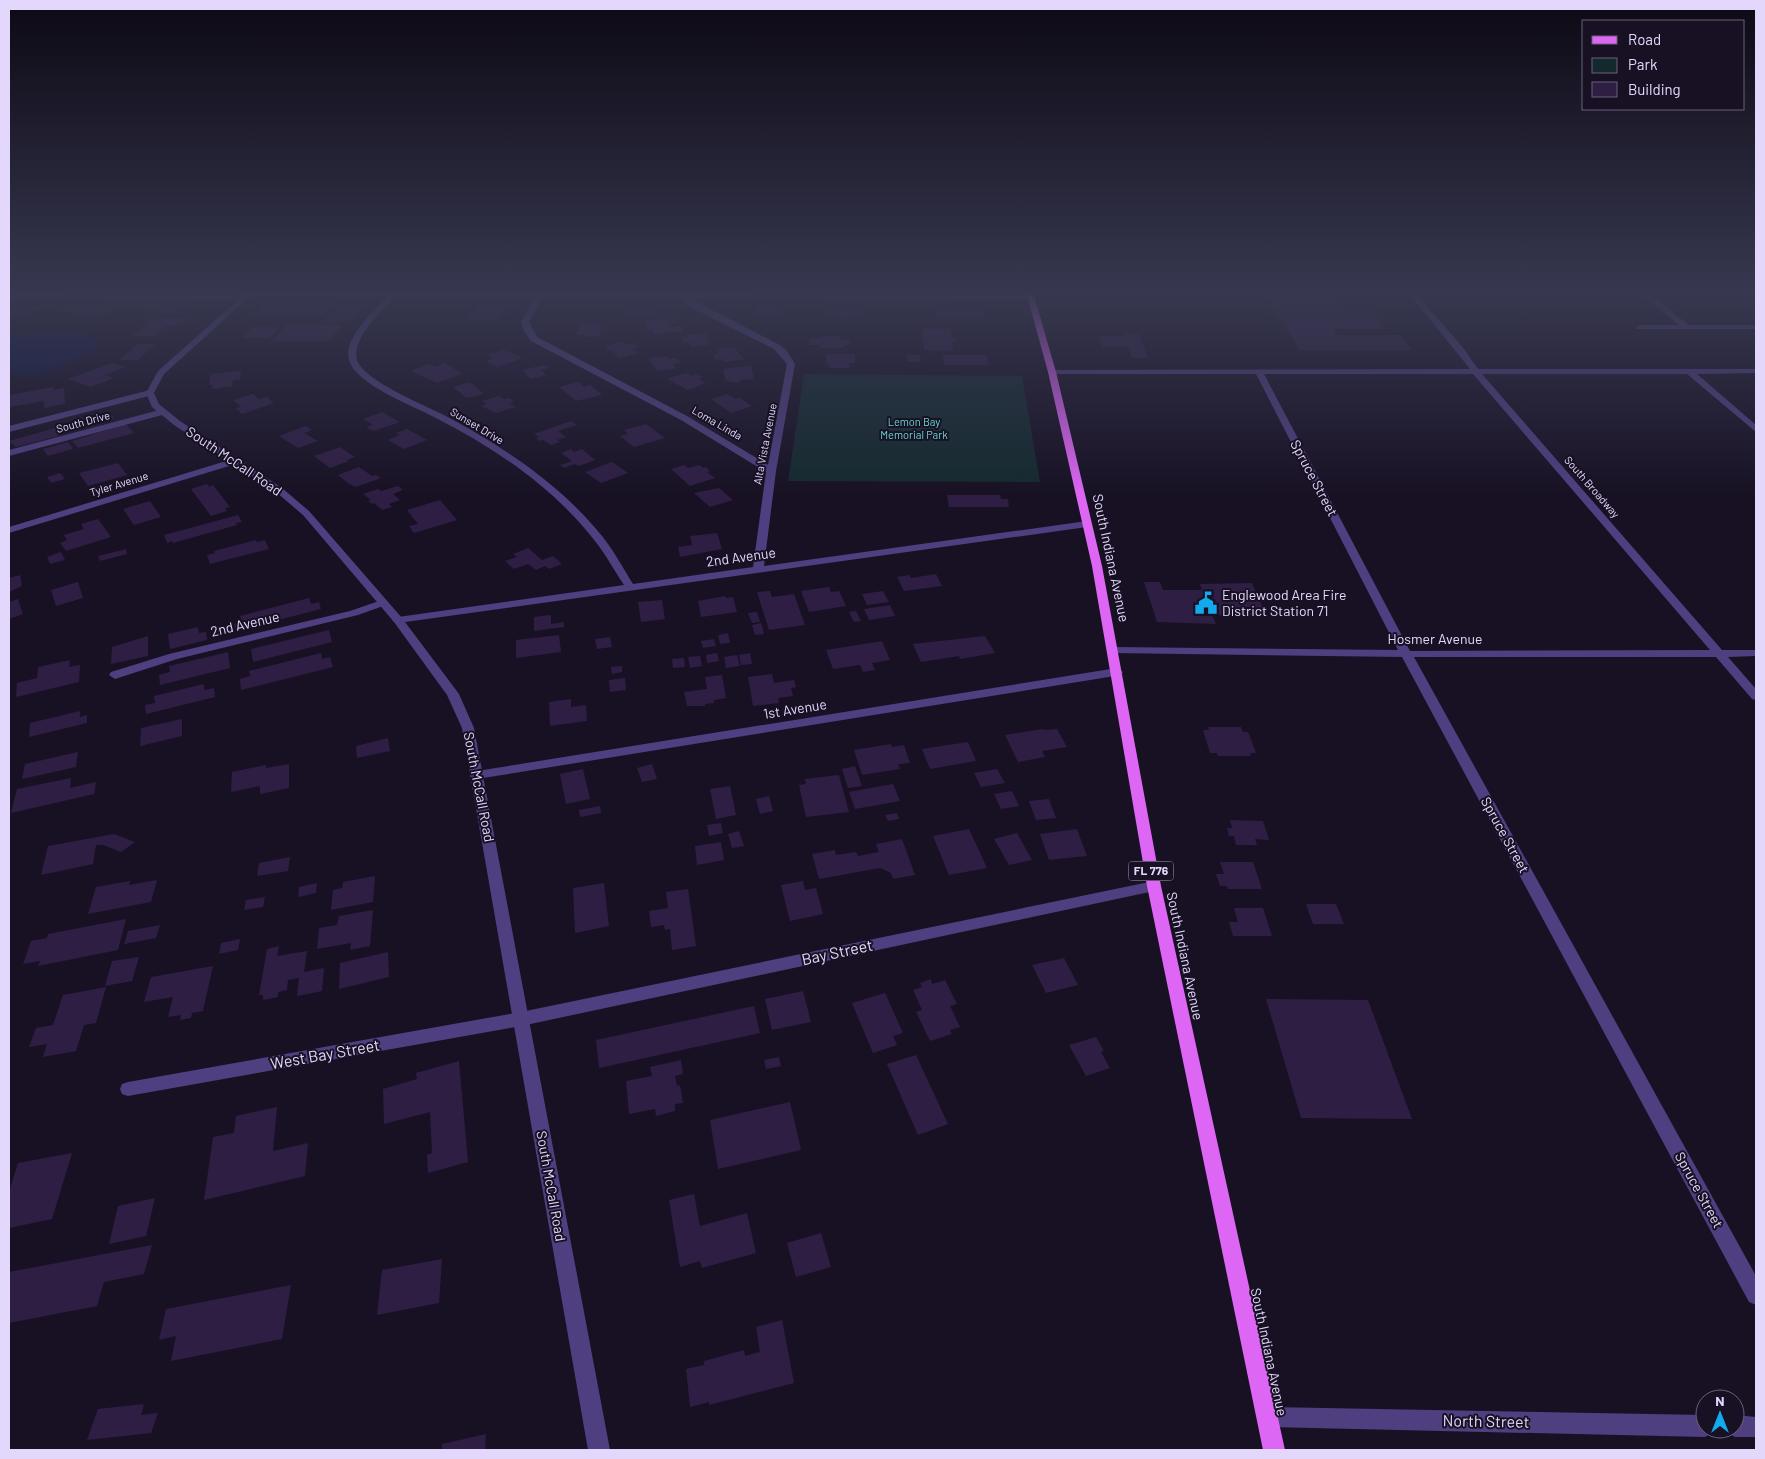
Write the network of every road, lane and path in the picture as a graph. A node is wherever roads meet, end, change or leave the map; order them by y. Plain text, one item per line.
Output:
1 (175, 360) edge
2 (354, 360) edge
3 (575, 360) edge
4 (789, 360) edge
5 (1049, 360) edge
6 (1467, 360) edge
7 (1475, 371) junction
8 (1689, 371) junction
9 (1052, 372) junction
10 (1258, 372) junction
11 (1756, 372) edge
12 (150, 393) junction
13 (163, 412) junction
14 (9, 429) edge
15 (1756, 429) edge
16 (9, 453) edge
17 (236, 461) junction
18 (771, 472) junction
19 (1087, 524) junction
20 (9, 530) edge
21 (758, 570) junction
22 (630, 587) junction
23 (382, 603) junction
24 (398, 620) junction
25 (1113, 650) junction
26 (1719, 653) junction
27 (1756, 653) edge
28 (1406, 654) junction
29 (1117, 672) junction
30 (115, 675) dead end
31 (1756, 696) edge
32 (478, 775) junction
33 (1154, 886) junction
34 (521, 1018) junction
35 (128, 1090) dead end
36 (1756, 1295) edge
37 (1267, 1417) junction
38 (1695, 1426) edge
39 (599, 1450) edge
40 (1274, 1450) edge

1 - 12 street
2 - 22 street, Sunset Drive
3 - 18 street, Loma Linda
4 - 18 street, Alta Vista Avenue
5 - 9 main road, South Indiana Avenue / FL 776
6 - 7 street, South Broadway
7 - 8 street
7 - 10 street
7 - 26 street, South Broadway
8 - 11 street
8 - 15 street
9 - 10 street
9 - 19 main road, South Indiana Avenue / FL 776
10 - 28 street, Spruce Street
12 - 13 street, South McCall Road
12 - 14 street
13 - 16 street, South Drive
13 - 17 street, South McCall Road
17 - 20 street, Tyler Avenue
17 - 23 street, South McCall Road
18 - 21 street, Alta Vista Avenue
19 - 21 street, 2nd Avenue
19 - 25 main road, South Indiana Avenue / FL 776
21 - 22 street, 2nd Avenue
22 - 24 street, 2nd Avenue
23 - 24 street, South McCall Road
23 - 30 street, 2nd Avenue
24 - 32 street, South McCall Road
25 - 28 street, Hosmer Avenue
25 - 29 main road, South Indiana Avenue / FL 776
26 - 27 street, Hosmer Avenue
26 - 28 street, Hosmer Avenue
26 - 31 street, South Broadway
28 - 36 street, Spruce Street
29 - 32 street, 1st Avenue
29 - 33 main road, South Indiana Avenue / FL 776
32 - 34 street, South McCall Road
33 - 34 street, Bay Street
33 - 37 main road, South Indiana Avenue / FL 776
34 - 35 street, West Bay Street
34 - 39 street, South McCall Road
37 - 38 street, North Street
37 - 40 main road, South Indiana Avenue / FL 776

